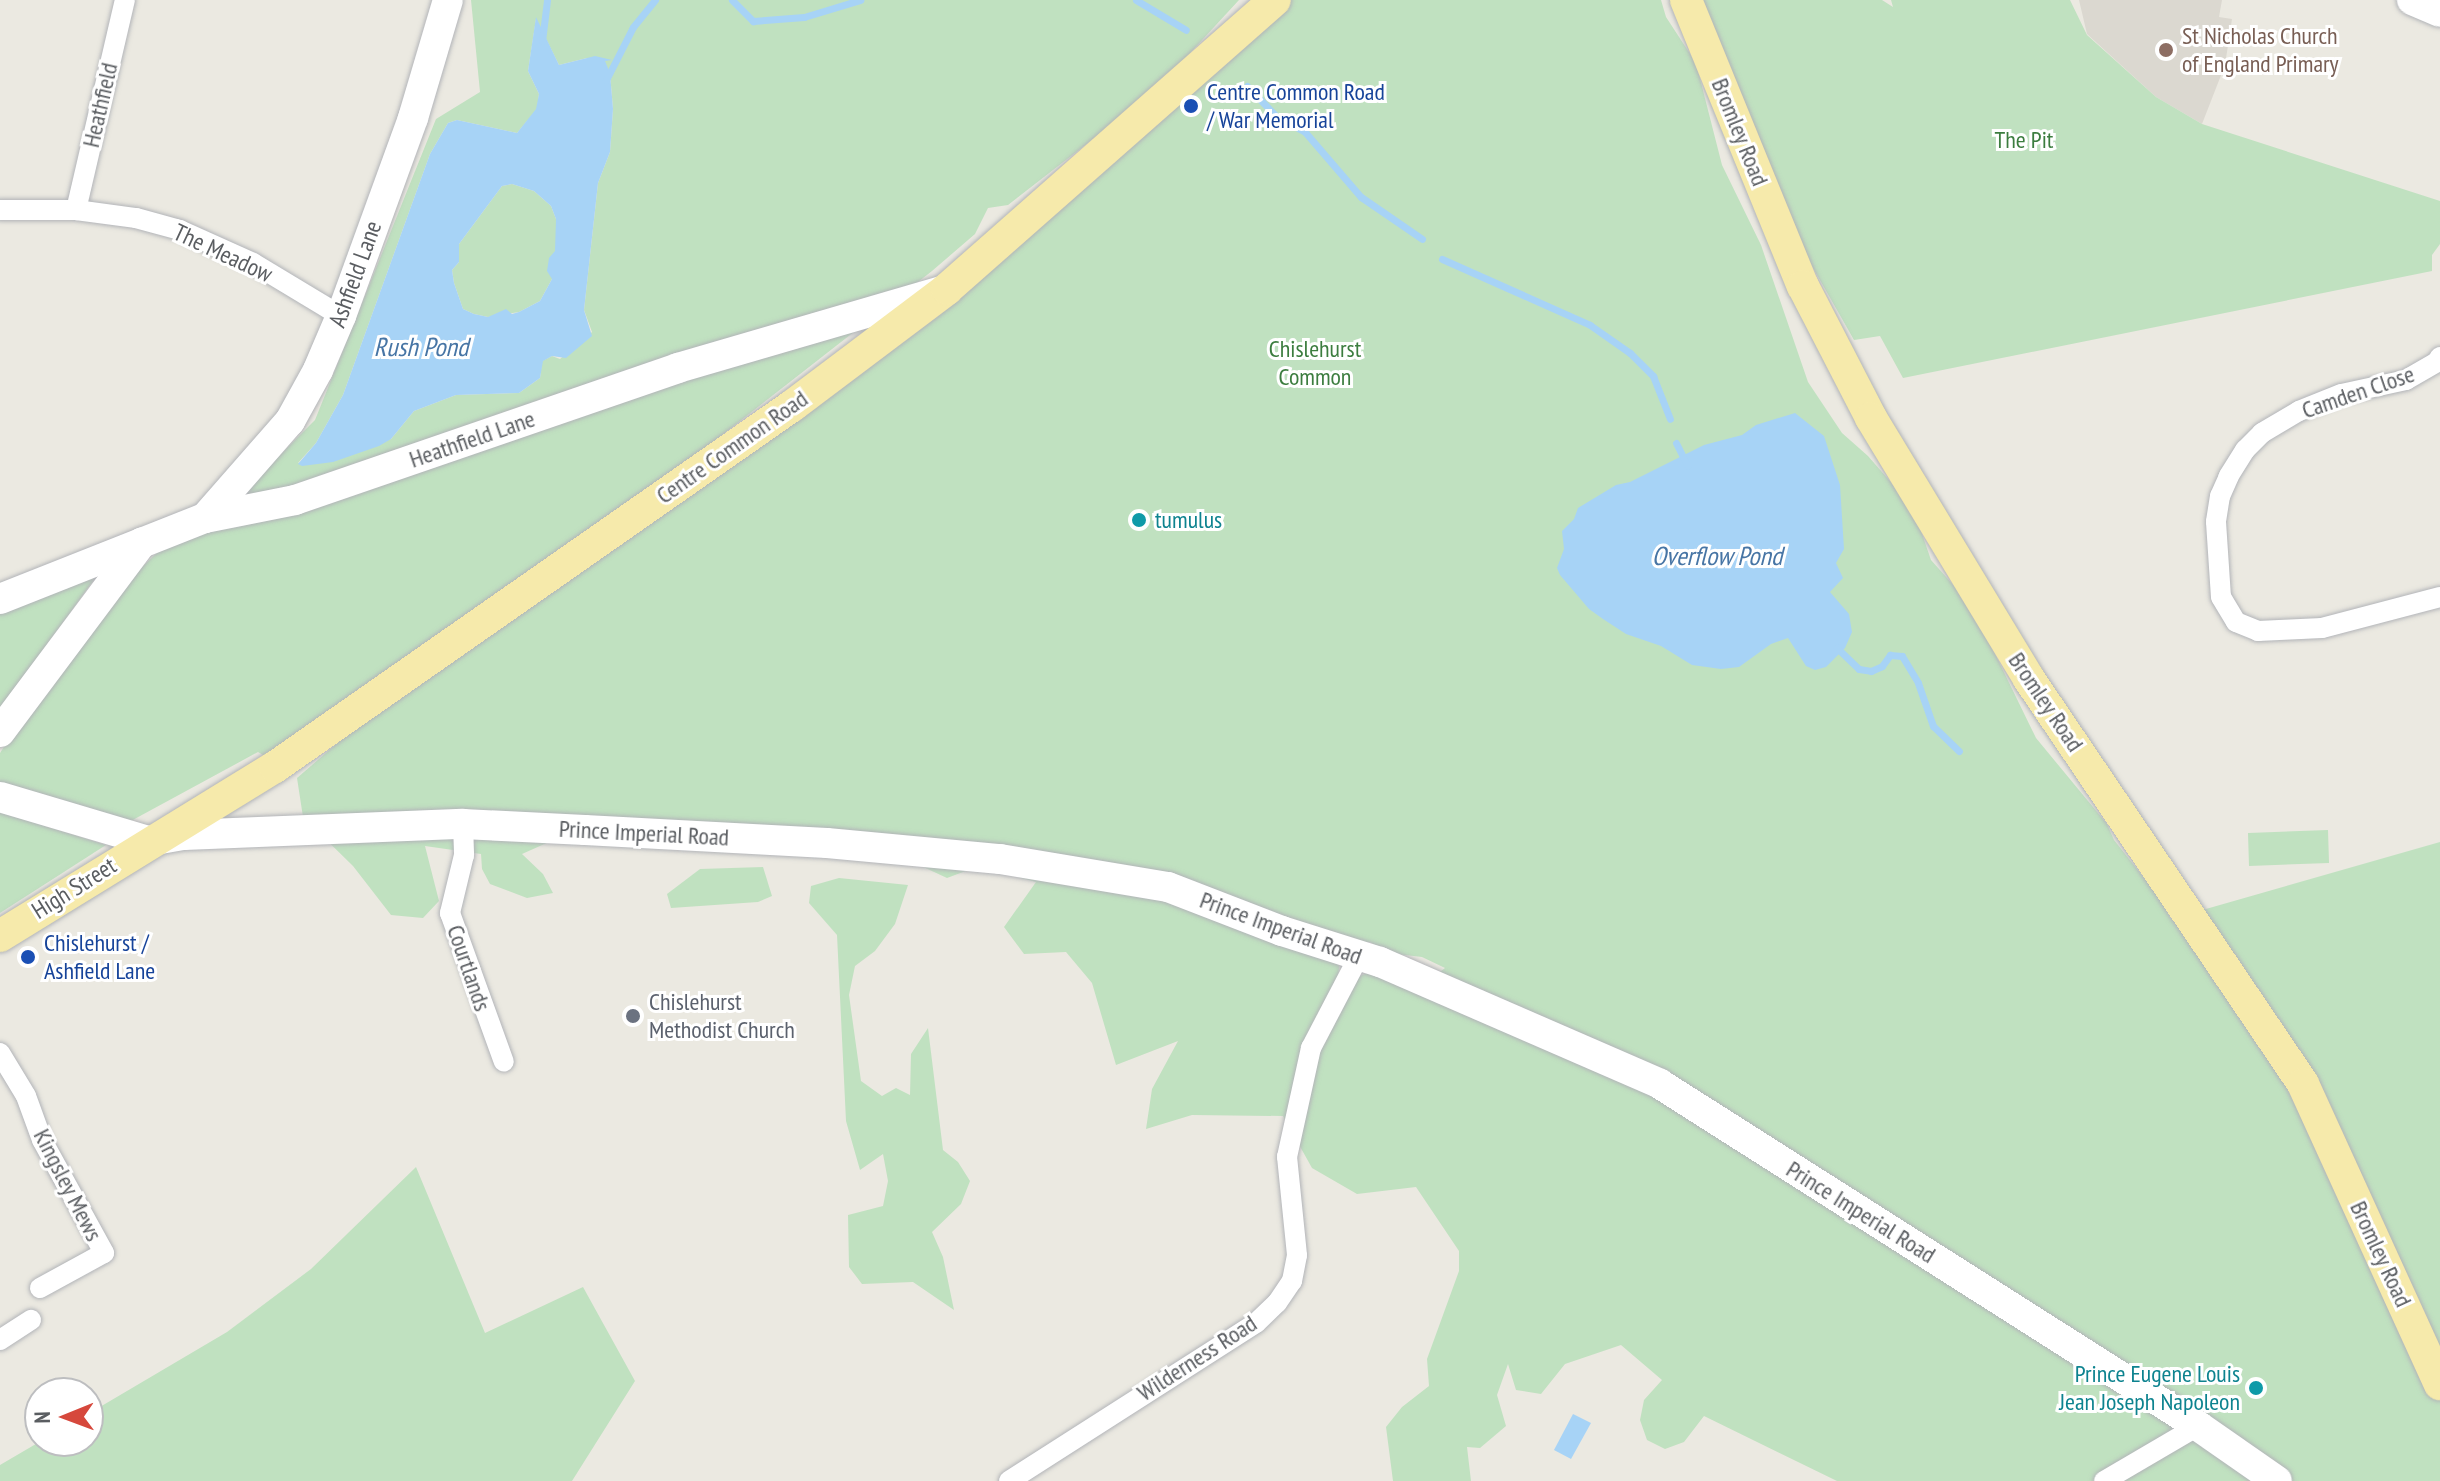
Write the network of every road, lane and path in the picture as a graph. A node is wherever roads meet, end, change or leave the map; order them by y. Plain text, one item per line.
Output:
1 (125, 0) edge
2 (448, 0) edge
3 (1275, 0) edge
4 (1686, 0) edge
5 (2412, 0) edge
6 (2440, 12) edge
7 (0, 210) edge
8 (76, 210) junction
9 (947, 289) junction
10 (341, 316) junction
11 (2440, 357) edge
12 (205, 518) junction
13 (142, 542) junction
14 (2440, 597) edge
15 (0, 599) edge
16 (0, 732) edge
17 (0, 797) edge
18 (463, 824) junction
19 (149, 841) junction
20 (0, 936) edge
21 (1359, 956) junction
22 (0, 1053) edge
23 (504, 1062) dead end
24 (40, 1288) dead end
25 (31, 1320) dead end
26 (0, 1340) edge
27 (2440, 1384) edge
28 (2198, 1426) junction
29 (1009, 1481) edge
30 (2104, 1481) edge
31 (2277, 1481) edge

1 - 8 street, Heathfield
2 - 10 main road, Ashfield Lane
3 - 9 main road, Centre Common Road
4 - 27 main road, Bromley Road
5 - 6 main road
7 - 8 street, The Meadow
8 - 10 street, The Meadow
9 - 12 main road, Heathfield Lane
9 - 19 main road, Centre Common Road
10 - 12 main road, Ashfield Lane
11 - 14 street, Camden Close
12 - 13 main road, Heathfield Lane
13 - 15 main road, Heathfield Lane
13 - 16 main road
17 - 19 main road
18 - 19 main road, Prince Imperial Road
18 - 21 main road, Prince Imperial Road
18 - 23 street, Courtlands
19 - 20 main road, High Street
21 - 28 main road, Prince Imperial Road
21 - 29 street, Wilderness Road
22 - 24 street, Kingsley Mews
25 - 26 street
28 - 30 street
28 - 31 main road, Prince Imperial Road

